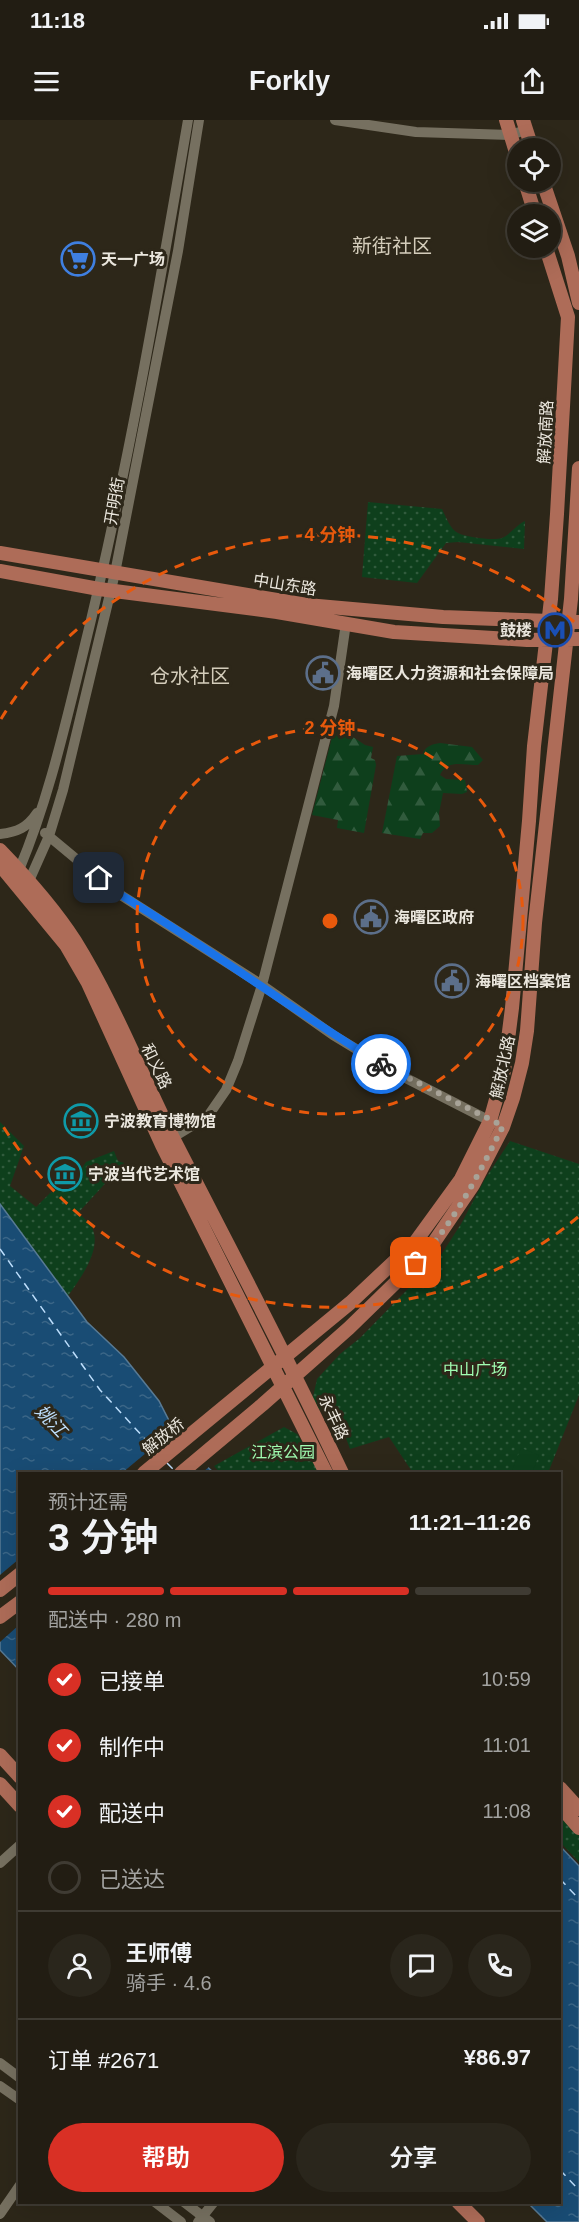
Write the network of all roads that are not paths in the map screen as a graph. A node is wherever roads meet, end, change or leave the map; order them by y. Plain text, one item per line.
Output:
1 (188, 120) edge
2 (200, 120) edge
3 (335, 120) edge
4 (506, 120) edge
5 (525, 125) edge
6 (510, 135) junction
7 (511, 138) edge
8 (546, 192) edge
9 (549, 258) edge
10 (579, 303) edge
11 (579, 468) edge
12 (0, 553) edge
13 (0, 571) edge
14 (109, 572) junction
15 (105, 590) junction
16 (549, 621) junction
17 (574, 622) edge
18 (346, 623) junction
19 (573, 639) edge
20 (547, 640) junction
21 (44, 803) junction
22 (37, 828) junction
23 (0, 834) edge
24 (49, 836) junction
25 (0, 850) edge
26 (0, 865) edge
27 (19, 870) junction
28 (29, 881) junction
29 (262, 985) junction
30 (490, 1121) junction
31 (503, 1126) junction
32 (167, 1141) junction
33 (286, 1356) junction
34 (273, 1367) junction
35 (296, 1375) junction
36 (283, 1387) junction
37 (202, 1425) joint
38 (145, 1472) edge
39 (182, 1472) edge
40 (326, 1472) edge
41 (342, 1472) edge
42 (18, 1576) edge
43 (0, 1590) edge
44 (18, 1604) edge
45 (0, 1617) edge
46 (0, 1755) edge
47 (18, 1774) edge
48 (0, 1784) edge
49 (561, 1789) edge
50 (18, 1804) edge
51 (561, 1807) edge
52 (579, 1809) edge
53 (579, 1828) edge
54 (18, 1847) edge
55 (0, 1863) edge
56 (0, 2063) edge
57 (18, 2076) edge
58 (0, 2086) edge
59 (18, 2099) edge
60 (18, 2189) edge
61 (18, 2199) edge
62 (158, 2204) edge
63 (186, 2204) edge
64 (213, 2204) edge
65 (450, 2204) edge
66 (460, 2204) edge
67 (0, 2214) edge
68 (203, 2220) edge
69 (2, 2222) edge
70 (181, 2222) edge
71 (468, 2222) edge
72 (478, 2222) edge

1 - 14 street, 开明街
2 - 14 street, 开明街
3 - 6 street
4 - 6 main road
5 - 6 street
6 - 7 main road
8 - 10 main road
9 - 16 main road, 解放南路
11 - 17 main road
12 - 14 main road, 中山东路
13 - 15 main road, 中山东路
14 - 15 street, 开明街
14 - 16 main road, 中山东路
15 - 18 main road, 中山东路
15 - 21 street, 开明街
15 - 24 street, 开明街
16 - 17 main road, 中山东路
16 - 20 main road, 解放北路
17 - 19 main road, 解放北路
18 - 20 main road, 中山东路
18 - 29 street
19 - 20 main road, 中山东路
19 - 31 main road, 解放北路
20 - 30 main road, 解放北路
21 - 22 street, 开明街
21 - 23 street
22 - 24 street
22 - 27 street, 开明街
24 - 28 street, 开明街
24 - 29 street
25 - 27 main road, 和义路
26 - 32 main road, 和义路
27 - 28 main road, 和义路
28 - 32 main road, 和义路
29 - 30 street
29 - 32 street
30 - 31 street
30 - 33 main road, 解放北路
31 - 35 main road, 解放北路
32 - 33 main road, 和义路
32 - 34 main road, 和义路
33 - 34 main road, 解放北路
33 - 35 main road, 和义路
34 - 36 main road, 和义路
34 - 37 main road, 解放北路
35 - 36 main road, 解放北路
35 - 41 main road, 永丰路
36 - 39 main road, 解放北路
36 - 40 main road, 永丰路
37 - 38 main road, 解放桥
42 - 43 main road
44 - 45 main road
46 - 47 main road
48 - 50 main road
49 - 52 main road
51 - 53 main road
54 - 55 street
56 - 57 street
58 - 59 street
60 - 67 street
61 - 69 street
62 - 70 street
63 - 68 street
64 - 68 street
65 - 71 main road
66 - 72 main road

